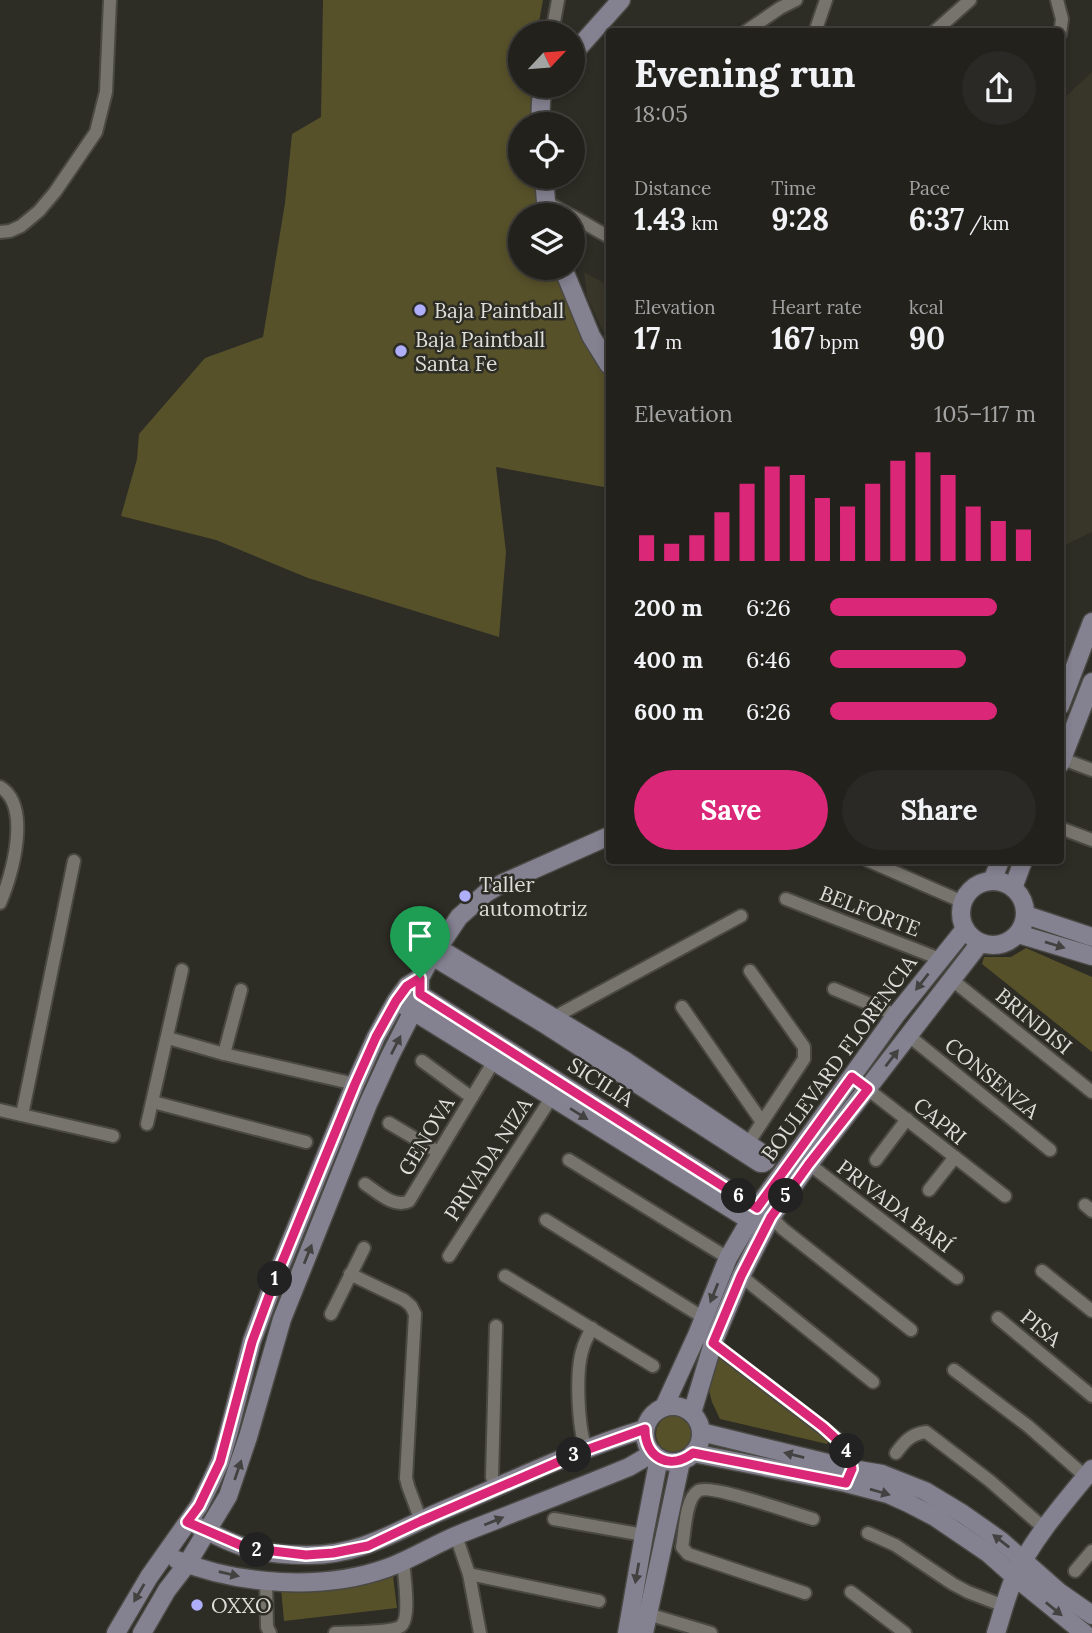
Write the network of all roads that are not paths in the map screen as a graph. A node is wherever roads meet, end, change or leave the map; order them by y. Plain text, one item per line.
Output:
1 (110, 0) edge
2 (558, 0) edge
3 (621, 0) edge
4 (796, 0) edge
5 (826, 0) edge
6 (970, 0) edge
7 (1057, 0) edge
8 (554, 21) edge
9 (751, 28) edge
10 (816, 28) edge
11 (938, 28) edge
12 (1061, 28) edge
13 (585, 40) edge
14 (585, 224) edge
15 (0, 232) edge
16 (606, 235) edge
17 (568, 280) edge
18 (606, 360) edge
19 (1092, 622) edge
20 (1090, 694) edge
21 (1064, 696) edge
22 (1064, 753) edge
23 (1064, 761) edge
24 (1092, 770) edge
25 (0, 788) edge
26 (1064, 830) edge
27 (606, 837) edge
28 (1092, 840) edge
29 (74, 861) dead end
30 (876, 864) edge
31 (999, 864) edge
32 (1022, 864) edge
33 (992, 881) junction
34 (1013, 888) junction
35 (786, 899) dead end
36 (962, 902) junction
37 (0, 903) edge
38 (1026, 915) junction
39 (741, 916) dead end
40 (965, 929) junction
41 (1018, 934) junction
42 (1092, 937) edge
43 (980, 943) junction
44 (435, 952) junction
45 (1092, 957) edge
46 (940, 959) junction
47 (182, 970) dead end
48 (750, 971) dead end
49 (951, 979) junction
50 (834, 989) dead end
51 (241, 990) dead end
52 (415, 992) junction
53 (682, 1007) dead end
54 (896, 1015) junction
55 (547, 1020) junction
56 (909, 1036) junction
57 (168, 1038) junction
58 (224, 1054) junction
59 (498, 1054) junction
60 (422, 1061) dead end
61 (852, 1077) junction
62 (355, 1084) junction
63 (868, 1089) junction
64 (556, 1090) junction
65 (1092, 1092) edge
66 (471, 1097) junction
67 (153, 1102) junction
68 (0, 1110) edge
69 (22, 1115) junction
70 (907, 1119) junction
71 (762, 1122) junction
72 (389, 1123) dead end
73 (147, 1124) dead end
74 (113, 1136) dead end
75 (306, 1142) dead end
76 (745, 1148) joint
77 (1050, 1150) dead end
78 (438, 1152) junction
79 (955, 1157) junction
80 (569, 1160) dead end
81 (876, 1160) dead end
82 (809, 1164) junction
83 (365, 1184) dead end
84 (929, 1190) dead end
85 (1004, 1196) dead end
86 (546, 1220) dead end
87 (764, 1220) junction
88 (364, 1248) dead end
89 (449, 1256) dead end
90 (728, 1258) junction
91 (1042, 1270) dead end
92 (350, 1274) junction
93 (505, 1276) dead end
94 (741, 1276) junction
95 (957, 1278) dead end
96 (1092, 1311) edge
97 (331, 1314) dead end
98 (998, 1318) dead end
99 (496, 1326) dead end
100 (592, 1328) junction
101 (911, 1330) dead end
102 (705, 1332) junction
103 (653, 1366) dead end
104 (954, 1370) dead end
105 (873, 1382) dead end
106 (1092, 1396) edge
107 (664, 1407) junction
108 (692, 1413) junction
109 (645, 1429) junction
110 (701, 1432) junction
111 (586, 1450) junction
112 (896, 1454) dead end
113 (656, 1455) junction
114 (687, 1457) junction
115 (615, 1473) junction
116 (1089, 1473) edge
117 (849, 1476) junction
118 (496, 1488) junction
119 (651, 1497) junction
120 (678, 1518) junction
121 (554, 1519) dead end
122 (813, 1519) dead end
123 (421, 1521) junction
124 (187, 1522) junction
125 (1045, 1529) junction
126 (207, 1531) junction
127 (869, 1533) dead end
128 (643, 1535) junction
129 (456, 1536) junction
130 (1092, 1551) edge
131 (164, 1555) junction
132 (1024, 1559) junction
133 (403, 1561) junction
134 (187, 1564) junction
135 (1075, 1571) dead end
136 (469, 1574) junction
137 (1015, 1577) junction
138 (265, 1581) junction
139 (850, 1592) dead end
140 (805, 1593) dead end
141 (599, 1601) dead end
142 (1004, 1606) junction
143 (639, 1611) junction
144 (1092, 1615) edge
145 (116, 1633) edge
146 (142, 1633) edge
147 (270, 1633) edge
148 (335, 1633) edge
149 (481, 1633) edge
150 (627, 1633) edge
151 (644, 1633) edge
152 (711, 1633) edge
153 (905, 1633) edge
154 (996, 1633) edge
155 (1084, 1633) edge

1 - 15 street
2 - 8 street
3 - 13 street
4 - 9 street
5 - 10 street
6 - 11 street
7 - 12 street
14 - 16 street
17 - 18 street
19 - 21 street
20 - 22 street
23 - 24 street
25 - 37 street
26 - 28 street
27 - 44 street
29 - 69 street
30 - 36 street
31 - 33 street
32 - 34 street
33 - 34 street
33 - 36 street
34 - 38 street
35 - 46 street, BELFORTE
36 - 40 street
38 - 41 street
38 - 42 street
39 - 55 street
40 - 43 street
40 - 46 street, BOULEVARD FLORENCIA
41 - 43 street
41 -> 45 street
43 - 49 street, BOULEVARD FLORENCIA
44 - 52 street
44 - 55 street
46 -> 54 street, BOULEVARD FLORENCIA
47 - 57 street
48 - 71 street
49 - 56 street, BOULEVARD FLORENCIA
49 - 65 street, BRINDISI
50 - 54 street
51 - 58 street
52 - 59 street, SICILIA
52 - 62 street
126 -> 52 street
53 - 71 street
54 - 61 street, BOULEVARD FLORENCIA
55 - 76 street
63 -> 56 street, BOULEVARD FLORENCIA
56 - 77 street, CONSENZA
57 - 58 street
57 - 67 street
58 - 62 street
59 - 64 street, SICILIA
59 - 66 street, GENOVA
60 - 66 street
61 - 63 street, CAPRI
61 - 87 street, BOULEVARD FLORENCIA
62 - 124 street
63 - 70 street, CAPRI
63 - 82 street, BOULEVARD FLORENCIA
64 - 87 street, SICILIA
64 - 89 street, PRIVADA NIZA
66 - 78 street, GENOVA
67 - 73 street
67 - 75 street
68 - 69 street
69 - 74 street
70 - 79 street, CAPRI
70 - 81 street
71 - 76 street
72 - 78 street
78 - 83 street, GENOVA
79 - 84 street
79 - 85 street, CAPRI
80 - 90 street
82 - 87 street, BOULEVARD FLORENCIA
82 - 95 street, PRIVADA BARÍ
86 - 102 street
87 - 90 street, BOULEVARD FLORENCIA
87 - 94 street, BOULEVARD FLORENCIA
87 - 101 street
88 - 92 street
90 -> 102 street, BOULEVARD FLORENCIA
91 - 96 street
92 - 97 street
92 - 123 street
93 - 100 street
94 - 102 street, BOULEVARD FLORENCIA
94 - 105 street
98 - 106 street, PISA
99 - 118 street
100 - 103 street
100 - 111 street
102 - 107 street, BOULEVARD FLORENCIA
102 - 108 street, BOULEVARD FLORENCIA
102 - 117 street
104 - 116 street
107 - 108 street
107 - 109 street
108 - 110 street
109 - 111 street
109 - 113 street
110 - 114 street
117 -> 110 street
111 - 118 street
112 - 125 street
113 - 114 street
113 - 115 street
113 - 119 street
114 - 117 street
114 - 120 street
115 - 119 street
129 -> 115 street
116 - 125 street
132 -> 117 street
117 -> 137 street
118 - 123 street
119 - 128 street
120 - 122 street
120 - 140 street
120 - 143 street
121 - 128 street
123 - 126 street
124 - 126 street
124 - 131 street
125 - 132 street
126 - 134 street
127 - 142 street
128 -> 143 street
129 - 133 street
129 - 136 street
130 - 135 street
131 - 134 street
131 -> 145 street
132 - 137 street
132 - 144 street
133 - 138 street
133 - 148 street
134 -> 138 street
134 - 146 street
136 - 141 street
136 - 149 street
137 - 142 street
137 -> 155 street
138 - 147 street
139 - 153 street
142 - 154 street
143 - 150 street
143 - 151 street
143 - 152 street

